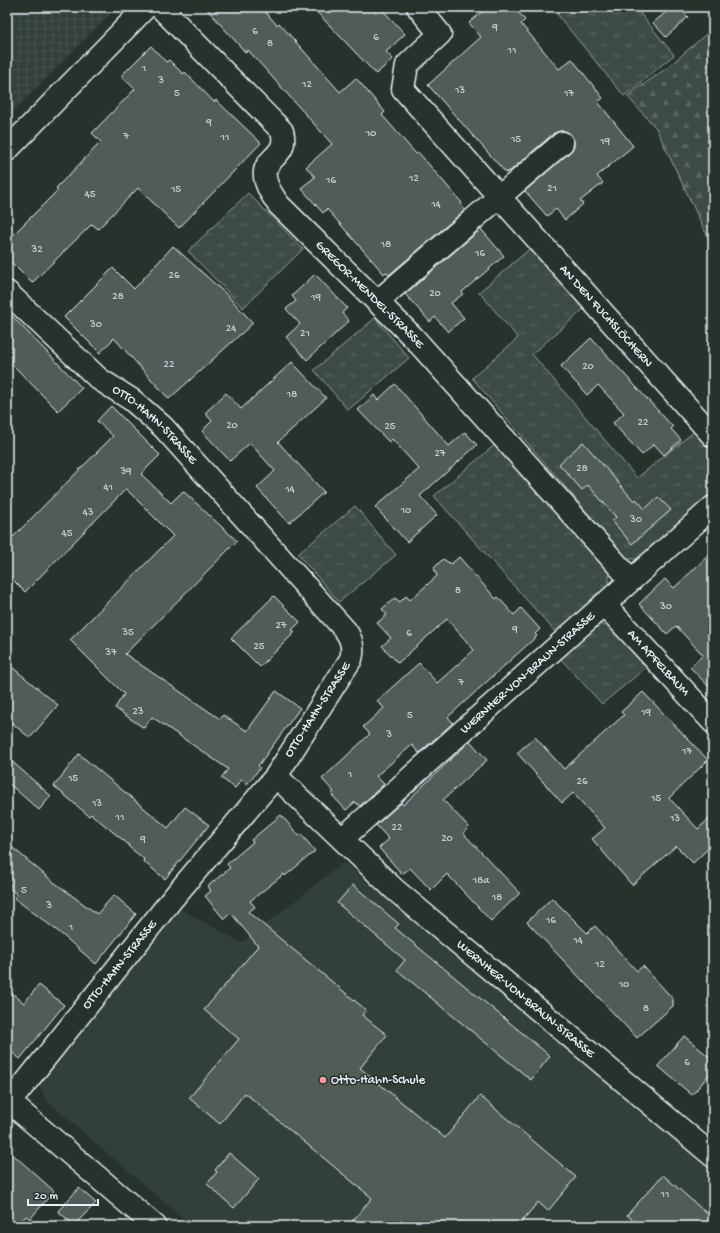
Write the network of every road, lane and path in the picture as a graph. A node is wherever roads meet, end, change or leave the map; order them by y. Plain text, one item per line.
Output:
1 (146, 7) edge
2 (160, 7) edge
3 (418, 7) edge
4 (562, 143) dead end
5 (7, 150) edge
6 (500, 197) junction
7 (7, 292) edge
8 (378, 301) junction
9 (713, 436) edge
10 (713, 507) edge
11 (631, 580) junction
12 (604, 604) junction
13 (713, 722) edge
14 (276, 776) junction
15 (342, 839) junction
16 (9, 1101) edge
17 (713, 1156) edge
18 (155, 1226) edge

1 - 5 street
2 - 8 street, GREGOR-MENDEL-STRASSE
3 - 6 street, AN DEN FUCHSLÖCHERN
4 - 6 street
6 - 8 street
6 - 9 street, AN DEN FUCHSLÖCHERN
7 - 14 street, OTTO-HAHN-STRASSE
8 - 11 street, GREGOR-MENDEL-STRASSE
10 - 11 street, WERNHER-VON-BRAUN-STRASSE
11 - 12 street, WERNHER-VON-BRAUN-STRASSE
12 - 13 street, AM APFELBAUM
12 - 15 street, WERNHER-VON-BRAUN-STRASSE
14 - 15 street, WERNHER-VON-BRAUN-STRASSE
14 - 16 street, OTTO-HAHN-STRASSE
15 - 17 street, WERNHER-VON-BRAUN-STRASSE
16 - 18 street

